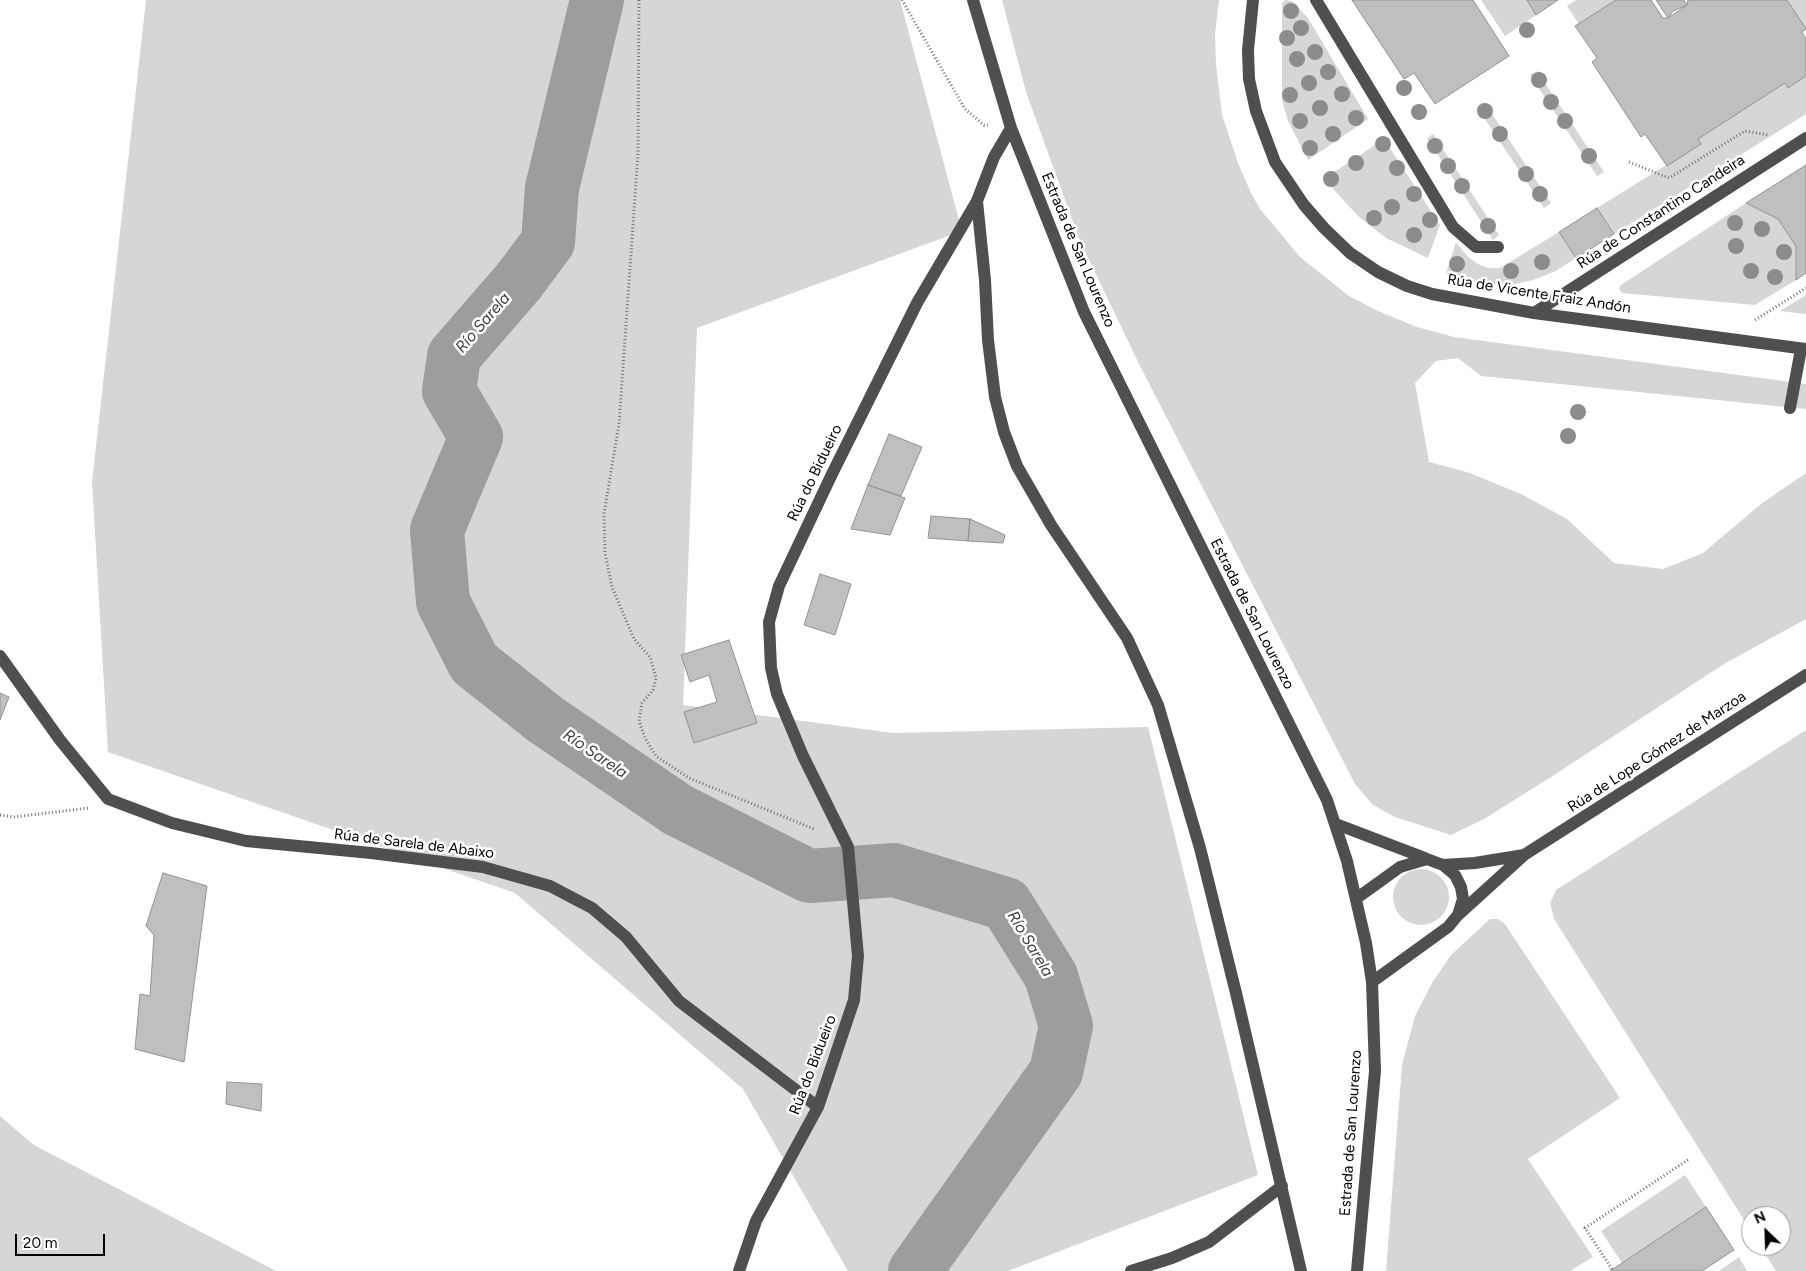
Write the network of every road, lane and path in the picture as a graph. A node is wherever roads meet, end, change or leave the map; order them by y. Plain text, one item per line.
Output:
1 (639, 0) edge
2 (902, 0) edge
3 (973, 0) edge
4 (1253, 0) edge
5 (1316, 0) edge
6 (1011, 128) junction
7 (1779, 136) dead end
8 (1806, 138) edge
9 (1629, 162) dead end
10 (977, 201) junction
11 (1498, 247) dead end
12 (1806, 288) edge
13 (1534, 313) junction
14 (1754, 321) dead end
15 (1803, 349) edge
16 (1790, 408) dead end
17 (0, 656) edge
18 (1806, 675) edge
19 (108, 799) junction
20 (0, 815) edge
21 (1336, 824) junction
22 (816, 830) dead end
23 (1524, 854) junction
24 (1427, 859) junction
25 (1443, 865) junction
26 (1357, 898) junction
27 (1458, 915) junction
28 (1372, 982) junction
29 (818, 1107) junction
30 (1688, 1159) dead end
31 (1282, 1186) junction
32 (1612, 1269) dead end
33 (739, 1271) edge
34 (1131, 1271) edge
35 (1301, 1271) edge
36 (1357, 1271) edge

1 - 22 path
2 - 6 path
3 - 6 street, Estrada de San Lourenzo
4 - 13 street, Rúa de Vicente Fraiz Andón
5 - 11 street
6 - 10 street, Rúa do Bidueiro
6 - 21 street, Estrada de San Lourenzo
7 - 9 path
8 - 13 street, Rúa de Constantino Candeira
10 - 29 street, Rúa do Bidueiro
10 - 31 street
12 - 14 path
13 - 15 street, Rúa de Vicente Fraiz Andón
15 - 16 street
17 - 19 street
18 - 23 street, Rúa de Lope Gómez de Marzoa
19 - 20 path
19 - 29 street, Rúa de Sarela de Abaixo
21 - 24 street, Rúa de Lope Gómez de Marzoa
21 - 26 street, Estrada de San Lourenzo
23 - 25 street, Rúa de Lope Gómez de Marzoa
23 - 27 street, Rúa de Lope Gómez de Marzoa
24 - 25 street, Rúa de Lope Gómez de Marzoa
24 - 26 street
25 - 27 street, Rúa de Lope Gómez de Marzoa
26 - 28 street, Estrada de San Lourenzo
27 - 28 street, Rúa de Lope Gómez de Marzoa
28 - 36 street, Estrada de San Lourenzo
29 - 33 street, Rúa do Bidueiro
30 - 32 path
31 - 34 street
31 - 35 street

